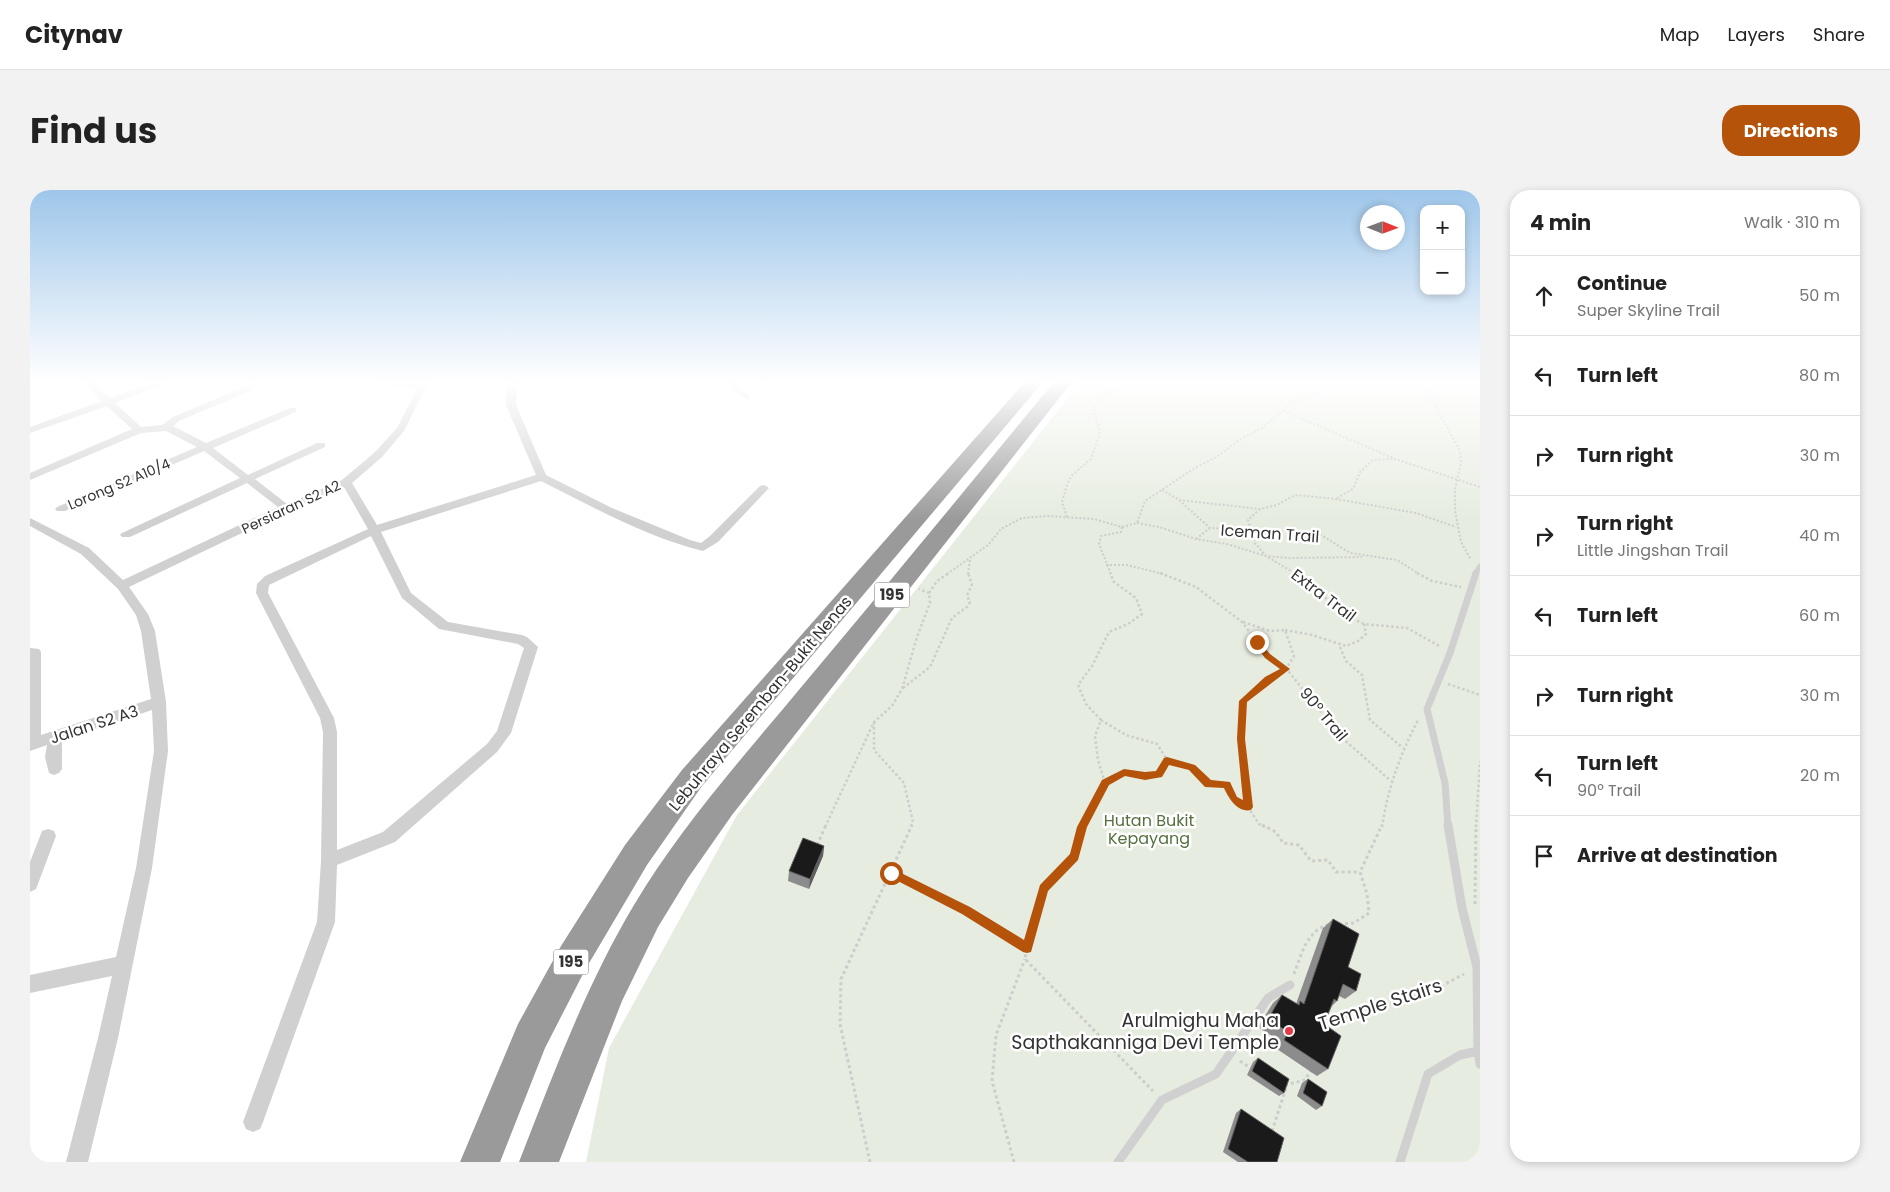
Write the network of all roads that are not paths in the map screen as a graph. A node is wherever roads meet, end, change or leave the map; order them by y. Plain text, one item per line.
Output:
1 (163, 428) edge
2 (168, 428) edge
3 (249, 428) edge
4 (400, 428) edge
5 (521, 428) edge
6 (995, 428) edge
7 (1027, 428) edge
8 (139, 430) joint
9 (321, 445) dead end
10 (205, 447) junction
11 (30, 477) edge
12 (542, 477) junction
13 (248, 479) junction
14 (346, 482) junction
15 (764, 488) dead end
16 (286, 508) junction
17 (61, 509) dead end
18 (30, 521) edge
19 (374, 530) junction
20 (126, 535) dead end
21 (1478, 568) edge
22 (122, 586) junction
23 (34, 652) dead end
24 (159, 702) junction
25 (55, 737) junction
26 (32, 744) edge
27 (54, 769) dead end
28 (48, 836) dead end
29 (329, 861) junction
30 (30, 884) edge
31 (123, 965) junction
32 (30, 984) edge
33 (1290, 984) road end
34 (1478, 1052) junction
35 (1480, 1064) edge
36 (575, 1067) junction
37 (254, 1122) dead end
38 (77, 1162) edge
39 (480, 1162) edge
40 (539, 1162) edge
41 (556, 1162) edge
42 (1118, 1162) edge
43 (1400, 1162) edge

1 - 8 street
2 - 10 street
3 - 10 street, Lorong S2 A10/4
4 - 14 street, Persiaran S2 A2
5 - 12 street
6 - 39 highway, Lebuhraya Seremban-Bukit Nenas / 195
7 - 36 highway, Lebuhraya Seremban-Bukit Nenas / 195
8 - 11 street
9 - 13 street
10 - 13 street
10 - 17 street, Lorong S2 A10/4
12 - 15 street
12 - 19 street
13 - 16 street
13 - 20 street
14 - 16 street, Persiaran S2 A2
14 - 19 street
16 - 22 street, Persiaran S2 A2
18 - 22 street
19 - 29 street
19 - 29 street
21 - 34 lane
22 - 24 street
23 - 26 street
24 - 25 street, Jalan S2 A3
24 - 31 street
25 - 26 street, Jalan S2 A3
25 - 27 street
28 - 30 street
29 - 37 street
31 - 32 street
31 - 38 street
33 - 42 lane
34 - 35 lane
34 - 43 lane
36 - 40 highway, Lebuhraya Seremban-Bukit Nenas / 195
36 - 41 highway

